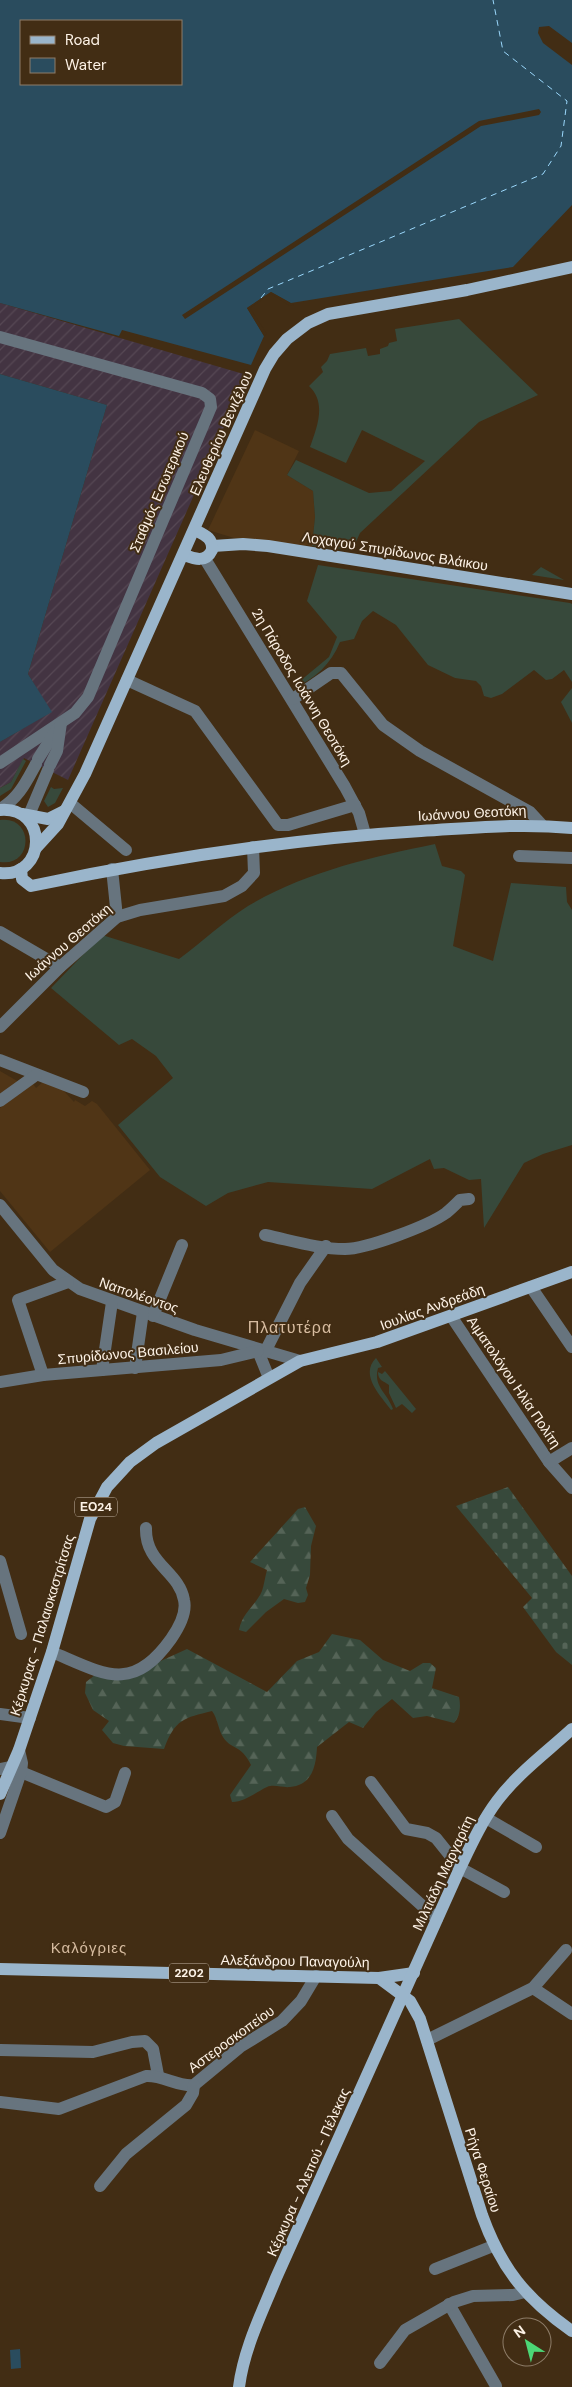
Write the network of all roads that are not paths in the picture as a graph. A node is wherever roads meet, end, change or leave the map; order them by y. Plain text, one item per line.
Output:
1 (572, 268) edge
2 (0, 337) edge
3 (195, 530) junction
4 (213, 546) junction
5 (184, 555) junction
6 (205, 559) junction
7 (572, 594) edge
8 (127, 680) junction
9 (293, 699) junction
10 (61, 723) junction
11 (0, 763) edge
12 (43, 764) junction
13 (355, 805) junction
14 (67, 807) junction
15 (0, 809) edge
16 (24, 814) junction
17 (542, 825) junction
18 (572, 828) edge
19 (365, 834) junction
20 (253, 847) junction
21 (36, 848) junction
22 (126, 850) dead end
23 (519, 856) dead end
24 (572, 858) edge
25 (21, 869) junction
26 (112, 869) junction
27 (0, 873) edge
28 (117, 917) junction
29 (0, 932) edge
30 (60, 967) junction
31 (0, 1027) edge
32 (0, 1060) edge
33 (36, 1075) junction
34 (83, 1092) dead end
35 (0, 1101) edge
36 (469, 1199) dead end
37 (0, 1205) edge
38 (264, 1235) dead end
39 (182, 1245) dead end
40 (326, 1246) junction
41 (572, 1272) edge
42 (68, 1282) junction
43 (531, 1287) junction
44 (112, 1302) junction
45 (148, 1314) junction
46 (452, 1316) junction
47 (572, 1346) edge
48 (261, 1351) junction
49 (300, 1361) junction
50 (136, 1368) junction
51 (102, 1370) junction
52 (43, 1375) junction
53 (268, 1378) junction
54 (0, 1382) edge
55 (572, 1448) edge
56 (549, 1462) junction
57 (572, 1488) edge
58 (146, 1528) dead end
59 (0, 1561) edge
60 (21, 1634) dead end
61 (52, 1652) junction
62 (0, 1714) edge
63 (30, 1718) junction
64 (572, 1729) edge
65 (11, 1770) edge
66 (125, 1773) dead end
67 (371, 1782) dead end
68 (0, 1794) edge
69 (332, 1816) dead end
70 (486, 1818) junction
71 (0, 1833) edge
72 (536, 1847) dead end
73 (460, 1868) junction
74 (504, 1892) dead end
75 (437, 1919) junction
76 (566, 1950) dead end
77 (0, 1969) edge
78 (414, 1973) junction
79 (316, 1976) junction
80 (379, 1978) junction
81 (533, 1988) junction
82 (404, 1996) junction
83 (572, 2014) edge
84 (427, 2040) junction
85 (0, 2050) edge
86 (158, 2076) junction
87 (194, 2085) junction
88 (0, 2102) edge
89 (100, 2186) dead end
90 (493, 2246) junction
91 (435, 2269) dead end
92 (525, 2292) junction
93 (449, 2304) junction
94 (572, 2331) edge
95 (380, 2363) dead end
96 (496, 2386) dead end
97 (239, 2387) edge

1 - 3 main road, Ελευθερίου Βενιζέλου
2 - 10 street, Σταθμός Εσωτερικού
3 - 4 main road
3 - 5 main road, Ελευθερίου Βενιζέλου
4 - 6 main road
4 - 7 main road, Λοχαγού Σπυρίδωνος Βλάικου
5 - 6 main road
5 - 8 main road, Ελευθερίου Βενιζέλου
6 - 9 street, 2η Πάροδος Ιωάννη Θεοτόκη
8 - 13 street
8 - 14 main road, Ελευθερίου Βενιζέλου
9 - 13 street, 2η Πάροδος Ιωάννη Θεοτόκη
9 - 17 street
10 - 11 street, Σταθμός Εσωτερικού
10 - 12 street
12 - 15 street
12 - 16 street
13 - 19 street, 2η Πάροδος Ιωάννη Θεοτόκη
14 - 16 main road
14 - 21 main road, Ελευθερίου Βενιζέλου
14 - 22 street
15 - 16 main road
16 - 21 main road
17 - 18 main road, Ιωάννου Θεοτόκη
17 - 19 main road, Ιωάννου Θεοτόκη
19 - 20 main road, Ιωάννου Θεοτόκη
20 - 26 main road, Ιωάννου Θεοτόκη
20 - 28 street, Ιωάννου Θεοτόκη
21 - 25 main road, Ελευθερίου Βενιζέλου
23 - 24 street
25 - 26 main road, Ιωάννου Θεοτόκη
25 - 27 main road
26 - 28 street
28 - 30 street, Ιωάννου Θεοτόκη
29 - 30 street
30 - 31 street, Ιωάννου Θεοτόκη
32 - 33 street
33 - 34 street
33 - 35 street
36 - 40 street
37 - 42 street, Ναπολέοντος
38 - 40 street
39 - 45 street
40 - 48 street
41 - 43 main road, Ιουλίας Ανδρεάδη / ΕΟ24
42 - 44 street, Ναπολέοντος
42 - 52 street
43 - 46 main road, Ιουλίας Ανδρεάδη / ΕΟ24
43 - 47 street
44 - 45 street, Ναπολέοντος
44 - 51 street
45 - 48 street, Ναπολέοντος
45 - 50 street
46 - 49 main road, Ιουλίας Ανδρεάδη / ΕΟ24
46 - 56 street, Αιματολόγου Ηλία Πολίτη
48 - 49 street, Ναπολέοντος
48 - 50 street, Σπυρίδωνος Βασιλείου
48 - 53 street
49 - 53 main road, Κέρκυρας - Παλαιοκαστρίτσας / ΕΟ24
50 - 51 street, Σπυρίδωνος Βασιλείου
51 - 52 street, Σπυρίδωνος Βασιλείου
52 - 54 street, Σπυρίδωνος Βασιλείου
53 - 61 main road, Κέρκυρας - Παλαιοκαστρίτσας / ΕΟ24
55 - 56 street
56 - 57 street, Αιματολόγου Ηλία Πολίτη
58 - 61 street
59 - 60 street
61 - 63 main road, Κέρκυρας - Παλαιοκαστρίτσας / ΕΟ24
62 - 63 street
63 - 65 main road, Κέρκυρας - Παλαιοκαστρίτσας / ΕΟ24
64 - 70 main road, Μιλτιάδη Μαργαρίτη
65 - 66 street
65 - 68 main road, Κέρκυρας - Παλαιοκαστρίτσας / ΕΟ24
65 - 71 street
67 - 73 street
69 - 75 street
70 - 72 street
70 - 73 main road, Μιλτιάδη Μαργαρίτη
73 - 74 street
73 - 75 main road, Μιλτιάδη Μαργαρίτη
75 - 78 main road, Μιλτιάδη Μαργαρίτη
76 - 81 street
77 - 79 main road, Αλεξάνδρου Παναγούλη / 2202
78 - 80 main road, 2202
78 - 82 main road, Κέρκυρα - Αλεπού - Πέλεκας
79 - 80 main road, Αλεξάνδρου Παναγούλη / 2202
79 - 87 street, Αστεροσκοπείου
80 - 82 main road, Αλεξάνδρου Παναγούλη
81 - 83 street
81 - 84 street
82 - 84 main road, Ρήγα Φεραίου
82 - 97 main road, Κέρκυρα - Αλεπού - Πέλεκας
84 - 90 main road, Ρήγα Φεραίου
85 - 86 street
86 - 87 street, Αστεροσκοπείου
86 - 88 street, Αστεροσκοπείου
87 - 89 street
90 - 91 street
90 - 92 main road, Ρήγα Φεραίου
92 - 93 street
92 - 94 main road, Ρήγα Φεραίου
93 - 95 street
93 - 96 street

